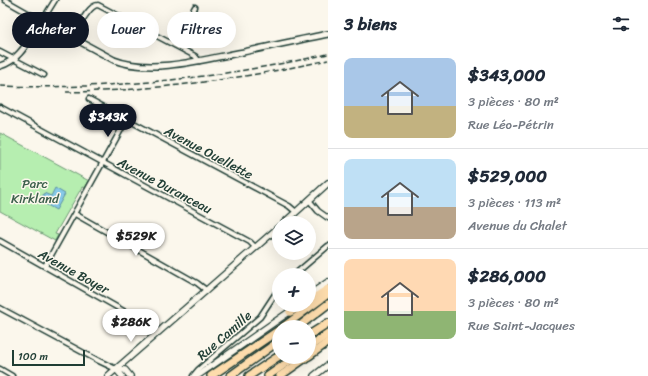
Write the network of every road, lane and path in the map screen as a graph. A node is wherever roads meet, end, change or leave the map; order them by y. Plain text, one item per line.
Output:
1 (5, 0) edge
2 (55, 0) edge
3 (195, 7) dead end
4 (27, 12) edge
5 (47, 12) edge
6 (88, 12) edge
7 (192, 12) edge
8 (328, 34) edge
9 (167, 41) edge
10 (89, 46) edge
11 (24, 48) edge
12 (180, 48) edge
13 (0, 52) edge
14 (14, 59) junction
15 (199, 61) junction
16 (0, 66) edge
17 (44, 75) dead end
18 (89, 99) dead end
19 (0, 107) edge
20 (127, 120) junction
21 (103, 163) junction
22 (328, 183) edge
23 (309, 200) junction
24 (296, 212) junction
25 (75, 214) junction
26 (292, 216) edge
27 (328, 218) edge
28 (272, 233) edge
29 (0, 241) edge
30 (328, 246) edge
31 (255, 247) junction
32 (45, 266) junction
33 (302, 268) edge
34 (328, 282) edge
35 (328, 289) edge
36 (206, 290) junction
37 (316, 290) edge
38 (328, 294) edge
39 (316, 297) edge
40 (272, 299) edge
41 (328, 304) edge
42 (0, 308) edge
43 (290, 312) edge
44 (293, 320) edge
45 (307, 320) edge
46 (328, 323) edge
47 (158, 331) junction
48 (316, 331) edge
49 (328, 334) edge
50 (272, 335) edge
51 (316, 342) edge
52 (328, 342) edge
53 (272, 346) edge
54 (316, 350) edge
55 (272, 361) edge
56 (285, 364) edge
57 (297, 364) edge
58 (328, 365) edge
59 (116, 369) junction
60 (0, 370) edge
61 (12, 376) edge
62 (108, 376) edge
63 (122, 376) edge
64 (130, 376) edge
65 (193, 376) edge
66 (197, 376) edge
67 (211, 376) edge
68 (230, 376) edge
69 (248, 376) edge
70 (268, 376) edge
71 (280, 376) edge
72 (314, 376) edge

1 - 4 street
2 - 5 street
3 - 7 street
6 - 9 street
8 - 15 street
10 - 15 street
11 - 14 street
12 - 15 street
13 - 14 street
14 - 16 street
14 - 17 street
18 - 20 street, Avenue Ouellette
19 - 21 street, Avenue Duranceau
20 - 21 street
20 - 24 street, Avenue Ouellette
21 - 25 street
21 - 31 street, Avenue Duranceau
22 - 23 main road
23 - 24 main road
23 - 27 street
24 - 26 main road
25 - 32 street
25 - 36 street
28 - 31 main road
29 - 32 street, Avenue Boyer
30 - 33 street
31 - 36 main road
32 - 47 street, Avenue Boyer
34 - 37 main road
35 - 39 highway
36 - 47 main road
38 - 44 highway
40 - 65 street, Rue Camille
41 - 45 highway
42 - 59 street
43 - 66 main road
46 - 48 highway
47 - 59 main road
49 - 51 highway
50 - 67 highway
52 - 54 highway
53 - 68 highway
55 - 69 highway
56 - 70 highway
57 - 71 highway
58 - 72 main road
59 - 62 main road
59 - 63 main road
59 - 64 main road
60 - 61 street

